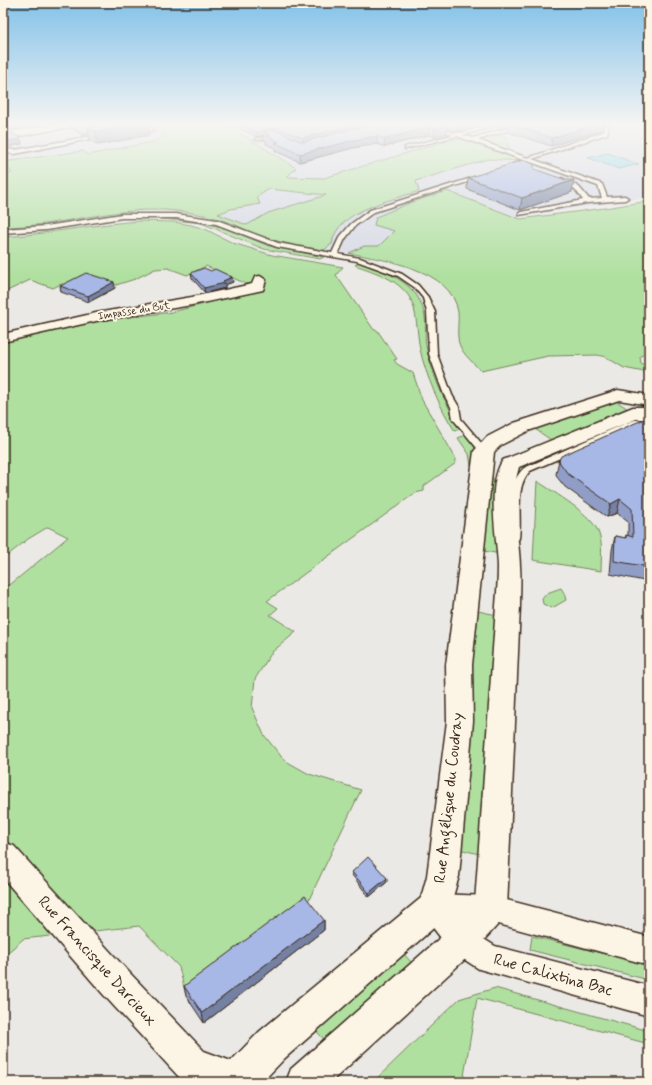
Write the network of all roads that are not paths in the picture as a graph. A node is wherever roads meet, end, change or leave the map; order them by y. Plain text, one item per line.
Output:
1 (485, 175) edge
2 (565, 175) edge
3 (554, 177) edge
4 (558, 186) edge
5 (577, 188) junction
6 (625, 198) dead end
7 (605, 199) junction
8 (587, 201) junction
9 (521, 214) edge
10 (3, 231) edge
11 (334, 255) junction
12 (260, 280) dead end
13 (3, 338) edge
14 (649, 400) edge
15 (649, 413) edge
16 (649, 423) edge
17 (492, 444) junction
18 (526, 463) junction
19 (3, 856) edge
20 (434, 907) junction
21 (491, 908) junction
22 (461, 941) junction
23 (649, 951) edge
24 (649, 1001) edge
25 (196, 1073) edge
26 (237, 1082) edge
27 (304, 1082) edge

1 - 11 lane
2 - 7 lane
3 - 5 lane
4 - 5 lane
5 - 8 lane
6 - 7 lane
7 - 8 lane
8 - 9 lane
10 - 11 lane
11 - 17 lane
12 - 13 street, Impasse du But
14 - 17 street
15 - 18 street
16 - 18 lane
17 - 18 street
17 - 20 street, Rue Angélique du Coudray
18 - 21 street
19 - 25 street, Rue Francisque Darcieux
20 - 21 street
20 - 22 street, Rue Calixtina Bac
20 - 26 street
21 - 22 street
21 - 23 street
22 - 24 street, Rue Calixtina Bac
22 - 27 street
25 - 26 street, Rue Francisque Darcieux

